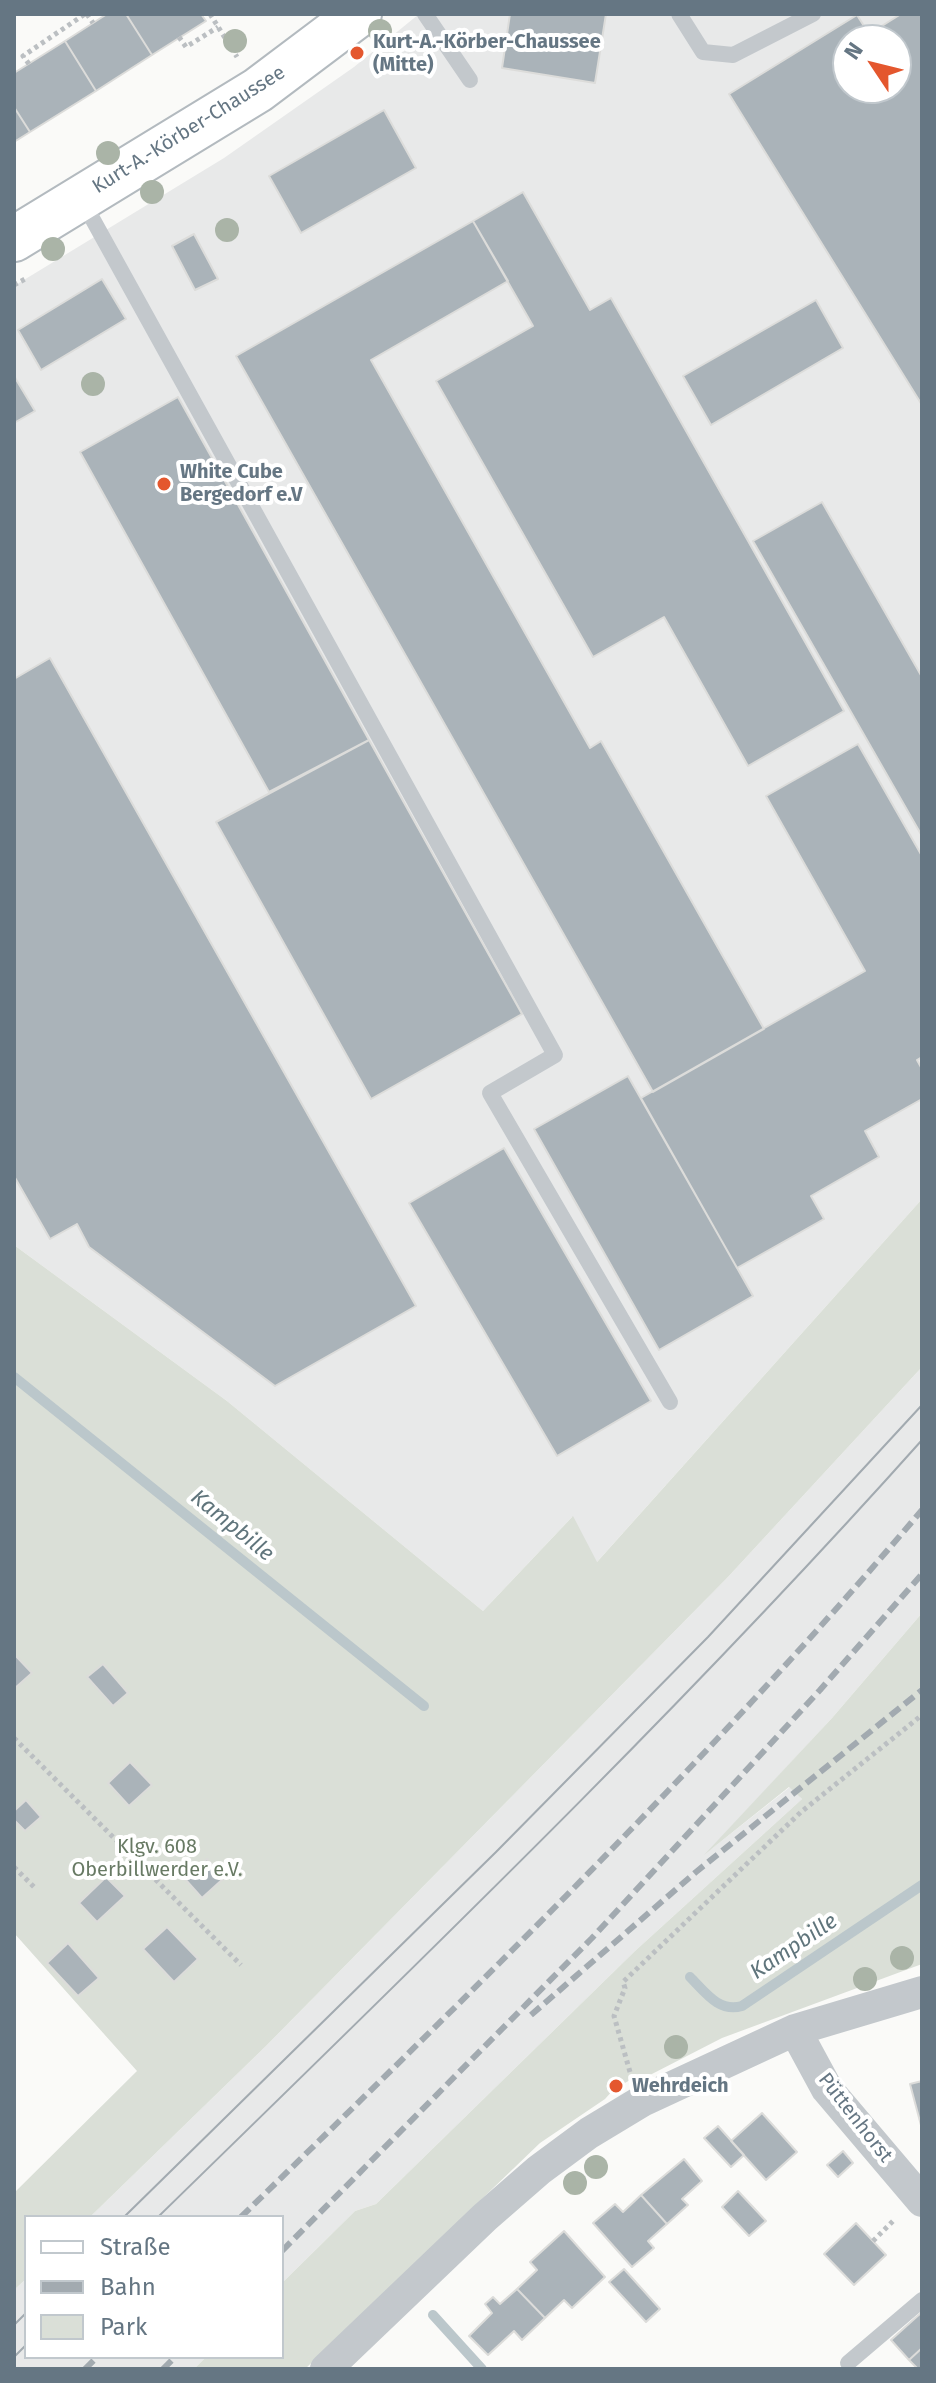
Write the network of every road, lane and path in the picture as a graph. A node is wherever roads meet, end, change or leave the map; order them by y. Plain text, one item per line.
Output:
1 (86, 14) edge
2 (210, 14) edge
3 (359, 14) edge
4 (425, 14) edge
5 (679, 14) edge
6 (813, 14) edge
7 (93, 23) dead end
8 (218, 27) junction
9 (179, 37) dead end
10 (29, 64) dead end
11 (470, 80) dead end
12 (258, 90) junction
13 (81, 198) junction
14 (14, 239) edge
15 (670, 1402) dead end
16 (922, 1715) edge
17 (14, 1738) edge
18 (14, 1867) edge
19 (35, 1888) dead end
20 (241, 1965) dead end
21 (922, 1992) edge
22 (795, 2030) junction
23 (623, 2053) dead end
24 (922, 2201) edge
25 (922, 2300) edge
26 (848, 2363) dead end
27 (326, 2369) edge

1 - 7 path
1 - 10 path
2 - 8 path
3 - 12 main road, Kurt-A.-Körber-Chaussee
4 - 11 lane
5 - 6 lane
8 - 9 path
8 - 12 path
12 - 13 main road, Kurt-A.-Körber-Chaussee
13 - 14 main road, Kurt-A.-Körber-Chaussee
13 - 15 lane
16 - 23 path
17 - 20 path
18 - 19 path
21 - 22 street
22 - 24 street, Püttenhorst
22 - 27 street
25 - 26 lane

